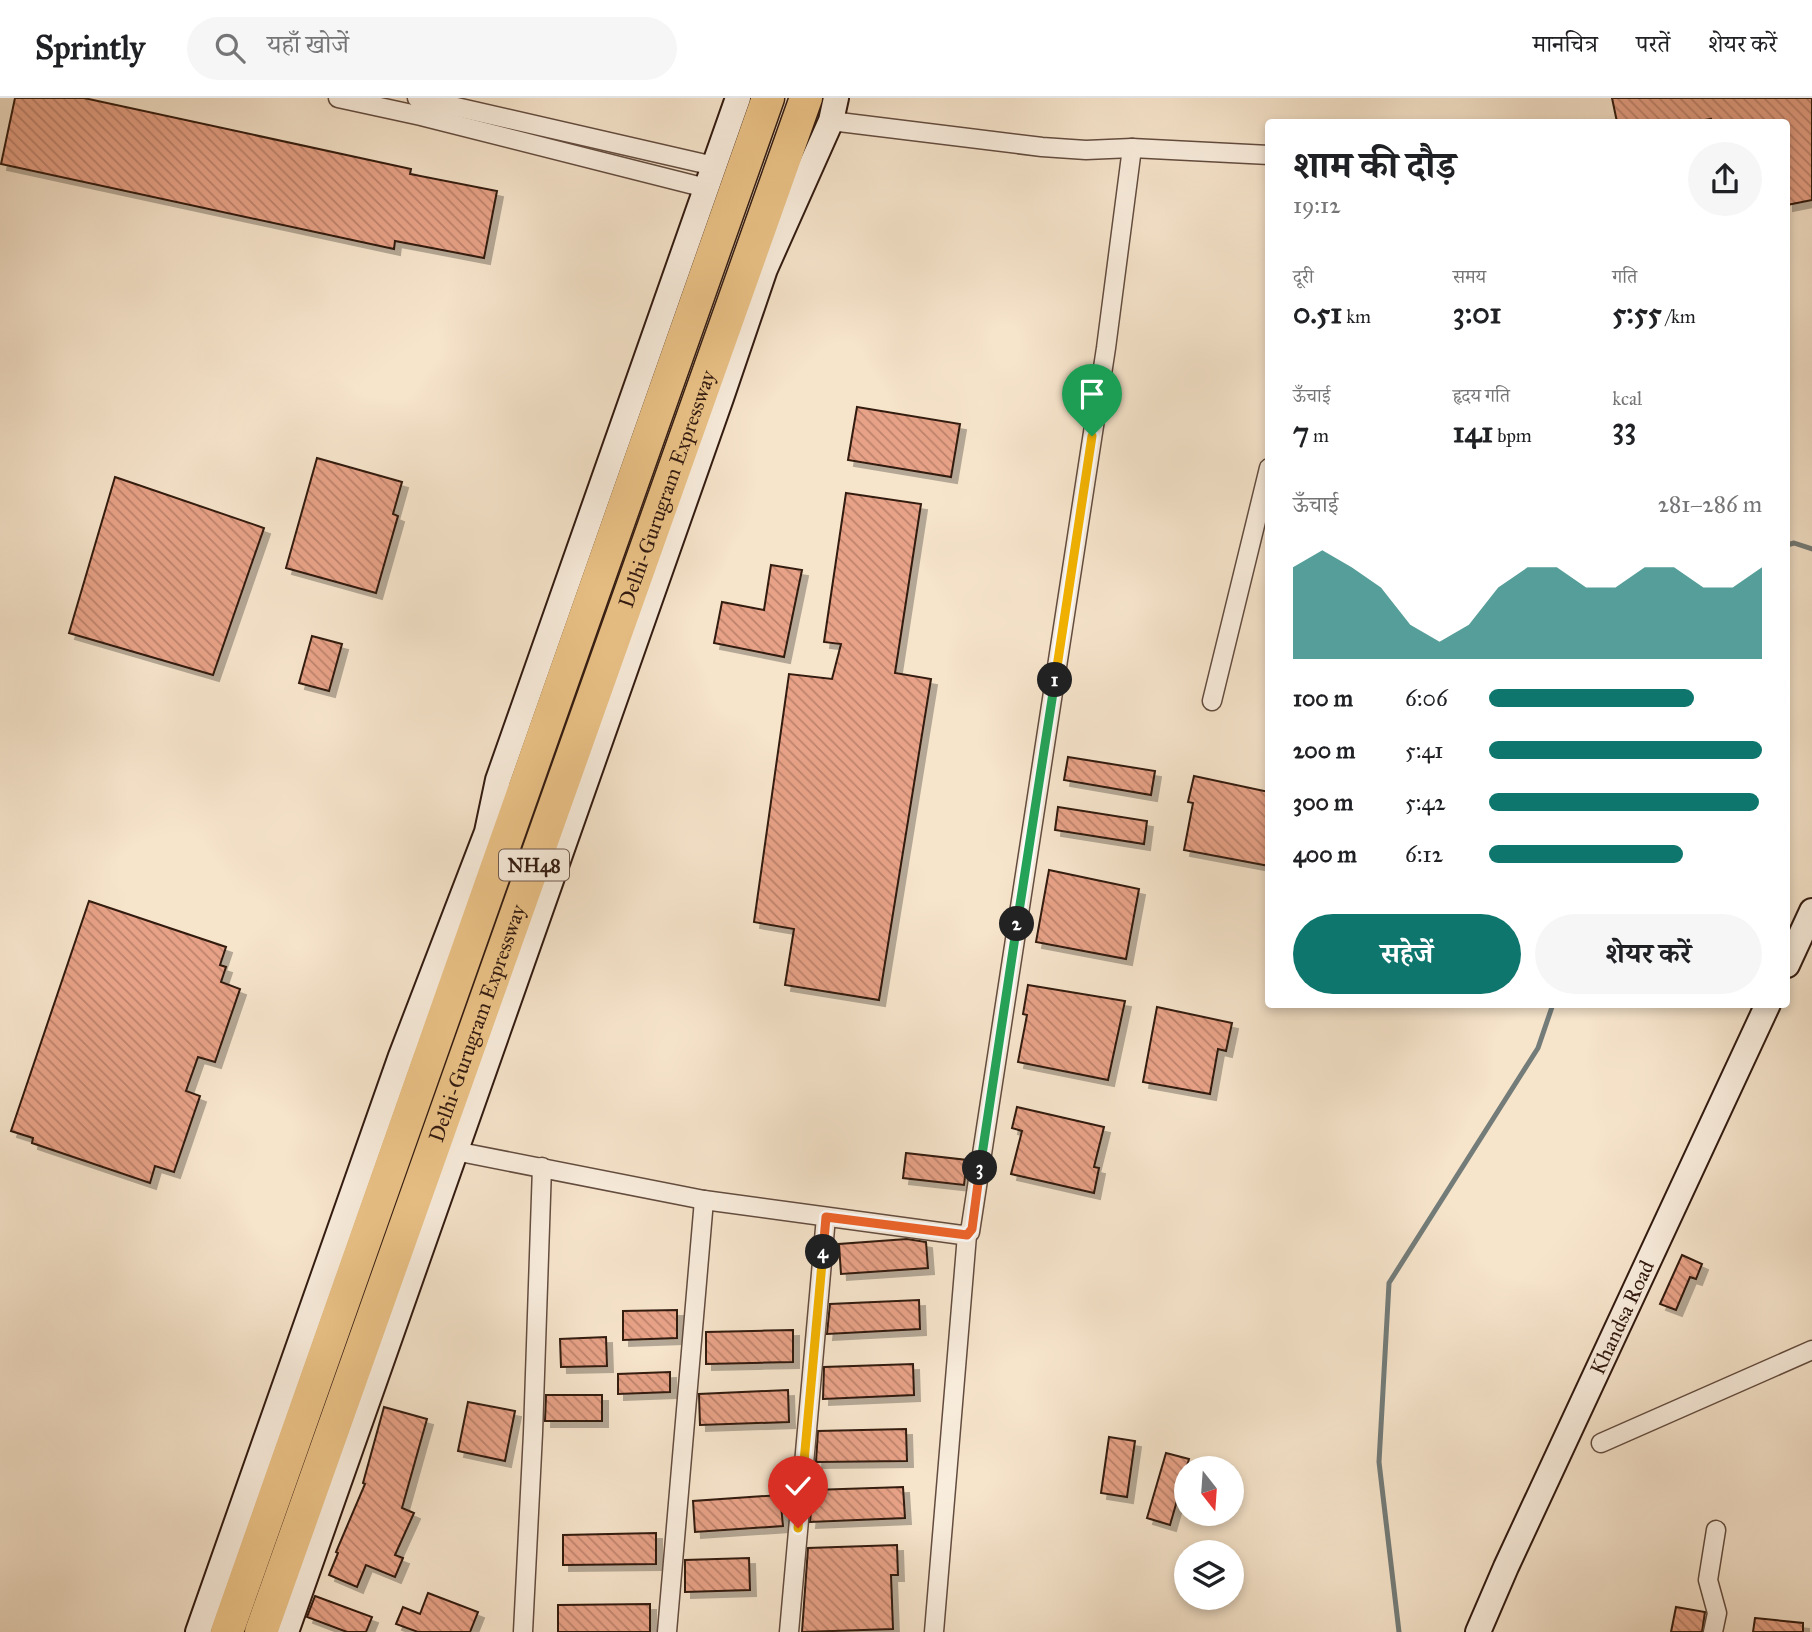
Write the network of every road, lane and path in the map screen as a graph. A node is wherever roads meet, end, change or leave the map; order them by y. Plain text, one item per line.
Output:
1 (338, 98) edge
2 (417, 98) edge
3 (738, 98) edge
4 (768, 98) edge
5 (806, 98) edge
6 (833, 109) edge
7 (1132, 148) junction
8 (1265, 156) edge
9 (710, 177) junction
10 (1265, 484) edge
11 (1212, 701) dead end
12 (1812, 911) edge
13 (1790, 959) edge
14 (1766, 1008) edge
15 (455, 1151) junction
16 (542, 1167) junction
17 (704, 1200) junction
18 (826, 1217) junction
19 (967, 1235) junction
20 (1812, 1350) edge
21 (1601, 1443) dead end
22 (1716, 1530) dead end
23 (198, 1632) edge
24 (227, 1632) edge
25 (261, 1632) edge
26 (286, 1632) edge
27 (523, 1632) edge
28 (667, 1632) edge
29 (789, 1632) edge
30 (934, 1632) edge
31 (1478, 1632) edge
32 (1713, 1632) edge

1 - 9 street
2 - 9 street
3 - 9 main road
4 - 24 highway, Delhi-Gurugram Expressway / NH48
5 - 25 highway, Delhi-Gurugram Expressway / NH48
6 - 7 street
6 - 15 main road
7 - 8 street
7 - 19 street
9 - 23 main road
10 - 11 street
12 - 13 main road
14 - 31 main road, Khandsa Road
15 - 16 street
15 - 26 main road
16 - 17 street
16 - 27 street
17 - 18 street
17 - 28 street
18 - 19 street
18 - 29 street
19 - 30 street
20 - 21 street
22 - 32 street

